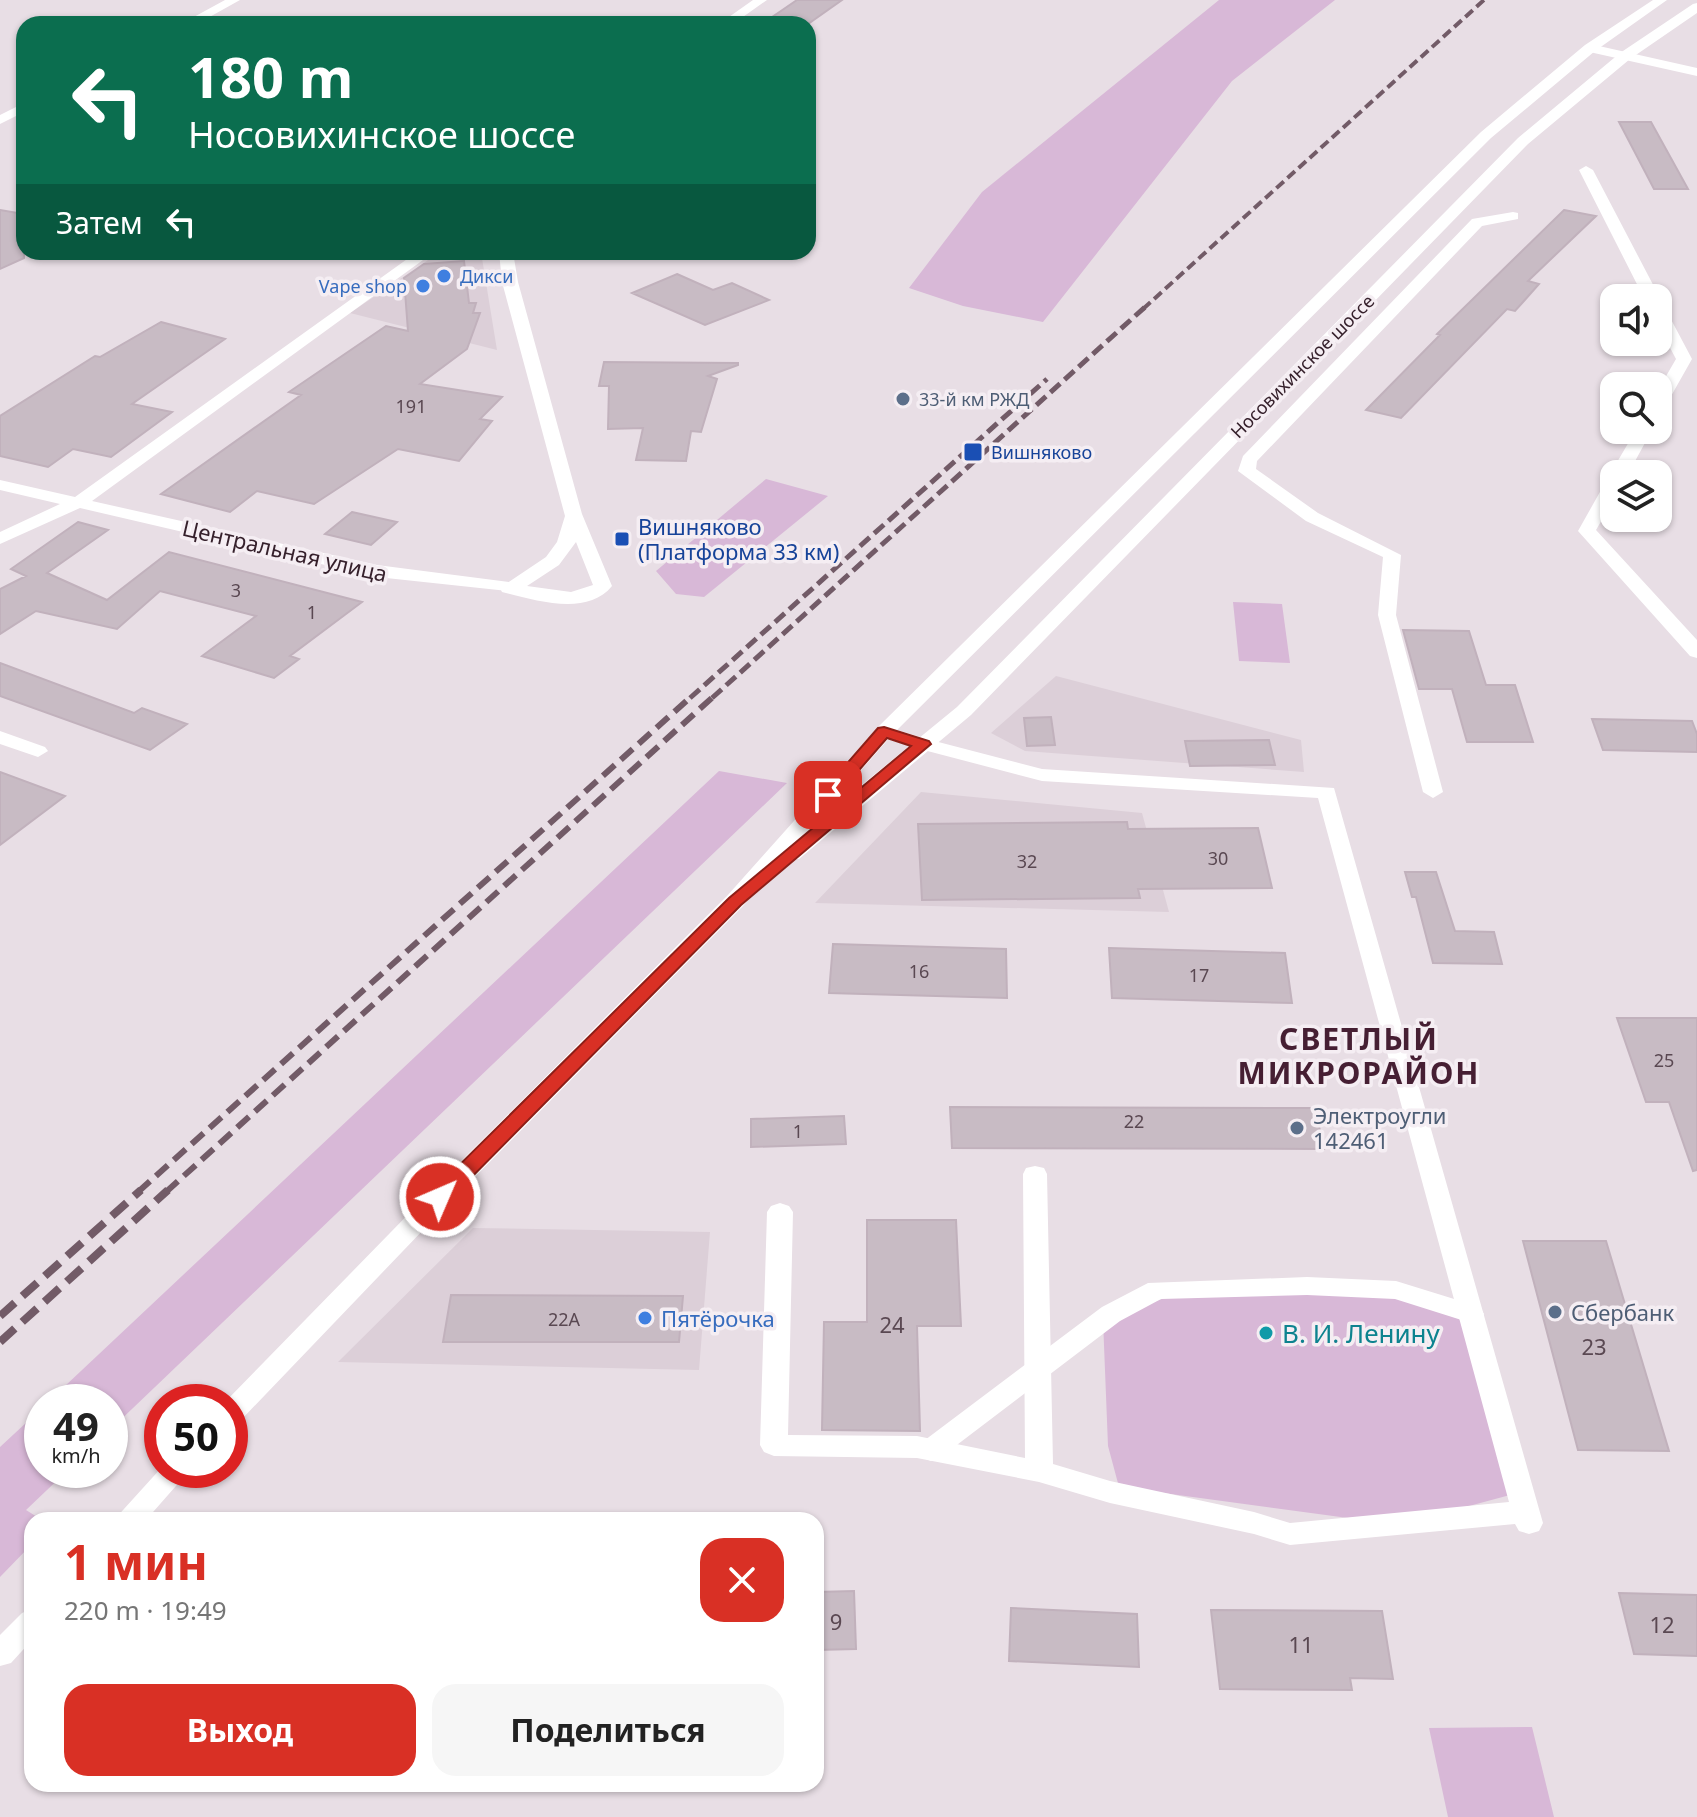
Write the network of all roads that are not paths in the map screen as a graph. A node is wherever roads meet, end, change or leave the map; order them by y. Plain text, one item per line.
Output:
1 (234, 0) edge
2 (761, 0) edge
3 (1661, 0) edge
4 (1697, 7) edge
5 (203, 16) edge
6 (737, 16) edge
7 (1590, 48) junction
8 (1625, 56) junction
9 (1697, 72) edge
10 (1586, 170) dead end
11 (1513, 216) dead end
12 (416, 260) edge
13 (507, 260) edge
14 (1645, 284) edge
15 (1672, 336) edge
16 (1672, 380) edge
17 (0, 485) edge
18 (79, 502) junction
19 (1600, 508) edge
20 (573, 514) junction
21 (0, 539) edge
22 (509, 588) junction
23 (1697, 652) edge
24 (884, 732) junction
25 (0, 737) edge
26 (923, 744) junction
27 (38, 751) dead end
28 (1433, 792) dead end
29 (735, 901) junction
30 (1035, 1174) dead end
31 (780, 1212) dead end
32 (1471, 1314) junction
33 (1038, 1368) junction
34 (248, 1395) edge
35 (931, 1450) junction
36 (1039, 1471) junction
37 (159, 1488) edge
38 (136, 1512) edge
39 (24, 1629) edge
40 (0, 1654) edge

1 - 5 street
2 - 6 street
3 - 7 street, Носовихинское шоссе
4 - 8 street, Носовихинское шоссе
7 - 8 street
7 - 24 street, Носовихинское шоссе
8 - 9 street
8 - 26 street, Носовихинское шоссе
10 - 14 street
11 - 28 street
12 - 18 street
13 - 20 street
15 - 16 street
17 - 18 street, Центральная улица
18 - 21 street
18 - 22 street, Центральная улица
19 - 23 street
20 - 22 street
20 - 22 street, Центральная улица
24 - 26 street
24 - 29 street, Носовихинское шоссе
25 - 27 street
26 - 29 street, Носовихинское шоссе
26 - 32 street
29 - 34 street, Носовихинское шоссе
30 - 33 street
31 - 35 street
32 - 33 street
32 - 36 street
33 - 35 street
33 - 36 street
35 - 36 street
37 - 38 street
39 - 40 street

